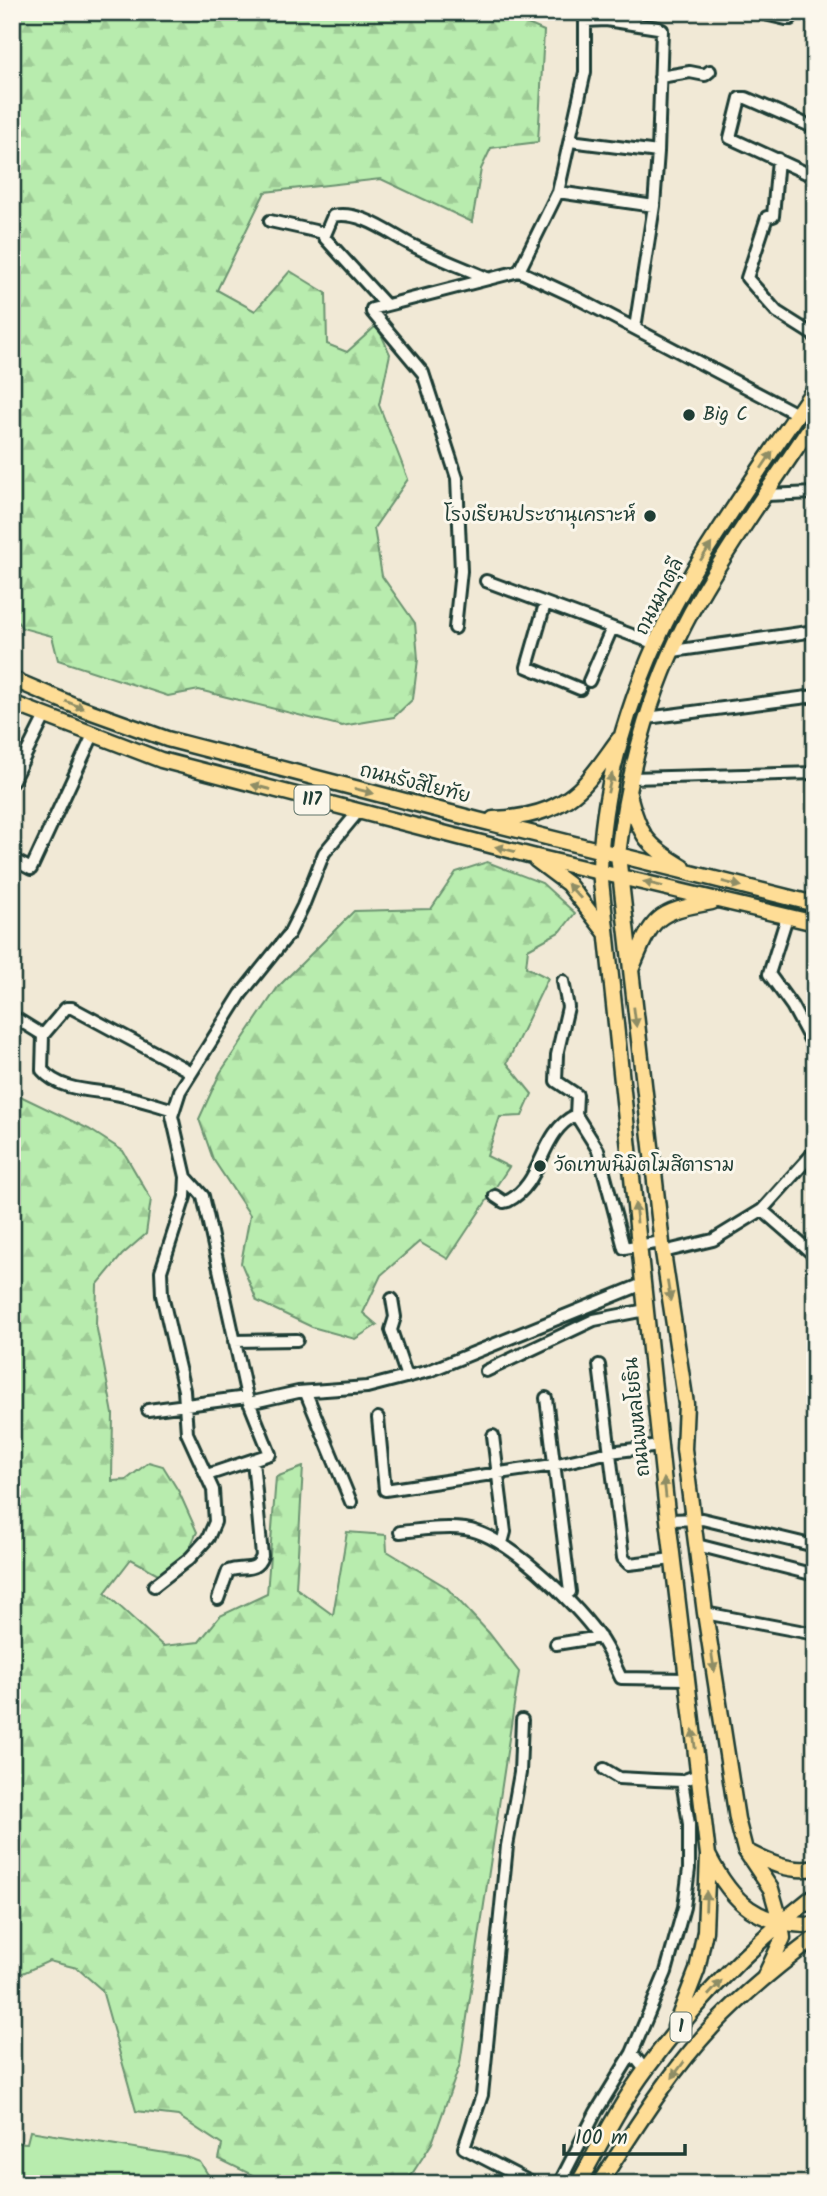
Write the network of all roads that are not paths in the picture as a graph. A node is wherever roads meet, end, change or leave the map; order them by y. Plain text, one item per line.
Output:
1 (646, 12) edge
2 (756, 12) edge
3 (795, 12) edge
4 (609, 16) edge
5 (639, 25) junction
6 (710, 71) dead end
7 (660, 77) junction
8 (815, 128) edge
9 (570, 141) junction
10 (658, 152) junction
11 (778, 159) junction
12 (815, 177) edge
13 (558, 192) junction
14 (654, 206) junction
15 (270, 221) dead end
16 (324, 233) junction
17 (519, 271) junction
18 (489, 279) junction
19 (386, 305) junction
20 (635, 328) junction
21 (815, 336) edge
22 (815, 388) edge
23 (797, 414) junction
24 (815, 420) edge
25 (750, 485) junction
26 (815, 493) edge
27 (766, 495) junction
28 (486, 581) dead end
29 (545, 604) junction
30 (454, 628) dead end
31 (612, 628) junction
32 (815, 631) edge
33 (656, 644) junction
34 (673, 651) junction
35 (12, 679) edge
36 (589, 681) dead end
37 (580, 689) dead end
38 (815, 696) edge
39 (12, 703) edge
40 (45, 716) junction
41 (647, 718) junction
42 (93, 735) junction
43 (623, 735) junction
44 (815, 772) edge
45 (12, 782) edge
46 (630, 784) junction
47 (358, 812) junction
48 (478, 820) junction
49 (601, 851) junction
50 (618, 855) junction
51 (532, 856) junction
52 (12, 859) edge
53 (600, 872) junction
54 (696, 875) junction
55 (619, 876) junction
56 (720, 901) junction
57 (815, 904) edge
58 (787, 917) junction
59 (815, 923) edge
60 (607, 934) junction
61 (630, 973) junction
62 (563, 981) dead end
63 (12, 1016) edge
64 (43, 1035) junction
65 (815, 1049) edge
66 (191, 1072) junction
67 (174, 1110) junction
68 (576, 1115) junction
69 (815, 1151) edge
70 (186, 1177) junction
71 (495, 1196) dead end
72 (762, 1210) junction
73 (640, 1245) junction
74 (662, 1247) junction
75 (815, 1256) edge
76 (643, 1284) junction
77 (392, 1299) dead end
78 (646, 1310) junction
79 (297, 1340) dead end
80 (234, 1341) junction
81 (599, 1365) dead end
82 (486, 1371) dead end
83 (407, 1377) junction
84 (306, 1393) junction
85 (546, 1398) dead end
86 (248, 1400) junction
87 (185, 1407) junction
88 (148, 1410) dead end
89 (377, 1418) dead end
90 (493, 1436) dead end
91 (660, 1446) junction
92 (610, 1452) junction
93 (253, 1460) junction
94 (553, 1465) junction
95 (499, 1473) junction
96 (207, 1475) junction
97 (351, 1502) dead end
98 (693, 1517) junction
99 (669, 1520) junction
100 (400, 1532) dead end
101 (502, 1543) junction
102 (696, 1545) junction
103 (815, 1546) edge
104 (673, 1559) junction
105 (815, 1575) edge
106 (154, 1586) dead end
107 (570, 1592) dead end
108 (218, 1599) dead end
109 (705, 1613) junction
110 (815, 1634) edge
111 (600, 1637) junction
112 (556, 1644) dead end
113 (687, 1679) junction
114 (522, 1720) dead end
115 (604, 1769) dead end
116 (698, 1774) junction
117 (682, 1781) junction
118 (745, 1850) junction
119 (708, 1855) junction
120 (815, 1868) edge
121 (815, 1895) edge
122 (781, 1924) junction
123 (815, 1925) edge
124 (815, 1938) edge
125 (765, 1976) junction
126 (671, 2037) junction
127 (632, 2053) junction
128 (645, 2070) junction
129 (534, 2184) edge
130 (559, 2184) edge
131 (578, 2184) edge
132 (600, 2184) edge

1 - 5 street
2 - 3 street
4 - 5 street
4 - 9 street
5 - 7 street
6 - 7 street
7 - 10 street
8 - 11 street
9 - 10 street
9 - 13 street
10 - 14 street
11 - 12 street
11 - 21 street
13 - 14 street
13 - 17 street
14 - 20 street
15 - 16 street
16 - 18 street
16 - 19 street
17 - 18 street
17 - 20 street
18 - 19 street
19 - 30 street
20 - 23 street
22 - 23 main road, ถนนมาตุลี
25 -> 23 main road, ถนนมาตุลี
24 - 27 main road, ถนนมาตุลี
25 - 27 main road
33 -> 25 main road, ถนนมาตุลี
26 - 27 street
27 - 34 main road, ถนนมาตุลี
28 - 29 street
29 - 31 street
29 - 37 street
31 - 33 street
31 - 36 street
32 - 34 street
33 - 43 main road, ถนนมาตุลี
34 - 41 main road, ถนนมาตุลี
35 -> 48 main road, ถนนรังสิโยทัย / 117
38 - 41 street
39 - 40 main road, 117
40 - 42 main road, 117
40 - 45 street
41 - 46 main road, ถนนมาตุลี
47 -> 42 main road, 117
42 - 52 street
43 - 48 main road
49 -> 43 main road, ถนนมาตุลี
44 - 46 street
46 - 50 main road, ถนนมาตุลี
46 - 54 main road
51 -> 47 main road, 117
47 - 66 street
48 - 49 main road, ถนนรังสิโยทัย / 117
49 - 50 main road, ถนนรังสิโยทัย / 117
49 - 53 main road, ถนนมาตุลี
50 - 54 main road, ถนนรังสิโยทัย / 117
50 - 55 main road, ถนนมาตุลี
51 - 53 main road, 117
60 -> 51 main road
53 - 55 main road, 117
53 - 60 main road, ถนนพหลโยธิน
54 -> 57 main road, ถนนรังสิโยทัย / 117
56 -> 55 main road, 117
55 - 61 main road
56 - 58 main road, 117
56 - 61 main road
58 - 59 main road, 117
58 - 65 street
73 -> 60 main road, ถนนพหลโยธิน
61 -> 74 main road
62 - 68 street
63 - 64 street
64 - 66 street
64 - 67 street
66 - 67 street
67 - 70 street
68 - 71 street
68 - 73 street
69 - 72 street
70 - 80 street
70 - 87 street
72 - 74 street
72 - 75 street
73 - 74 street
73 - 76 main road, ถนนพหลโยธิน
74 -> 98 main road
76 - 78 main road, ถนนพหลโยธิน
76 - 83 street
77 - 83 street
78 - 82 street
78 - 91 main road, ถนนพหลโยธิน
79 - 80 street
80 - 86 street
81 - 92 street
83 - 84 street
84 - 86 street
84 - 97 street
85 - 94 street
86 - 87 street
86 - 93 street
87 - 88 street
87 - 96 street
89 - 95 street
90 - 95 street
91 - 92 street
99 -> 91 main road, ถนนพหลโยธิน
92 - 94 street
92 - 104 street
93 - 96 street
93 - 108 street
94 - 95 street
94 - 107 street
95 - 101 street
96 - 106 street
98 - 99 street
98 - 102 main road
98 - 103 street
99 - 104 main road, ถนนพหลโยธิน
100 - 101 street
101 - 111 street
102 - 105 street
102 - 109 main road
104 - 113 main road, ถนนพหลโยธิน
109 - 110 street
109 -> 118 main road
111 - 112 street
111 - 113 street
116 -> 113 main road, ถนนพหลโยธิน
114 - 129 street
115 - 117 street
116 - 117 street
116 - 119 main road, ถนนพหลโยธิน
117 - 127 street
118 - 120 main road
118 - 122 main road
119 - 122 main road, ถนนพหลโยธิน
126 -> 119 main road
121 - 122 main road, 1
122 - 123 main road, ถนนพหลโยธิน
122 - 125 main road
126 -> 122 main road, 1
124 - 125 main road, 1
125 -> 132 main road, 1
126 - 128 main road, 1
127 - 128 street
127 - 130 street
128 - 131 main road, 1

